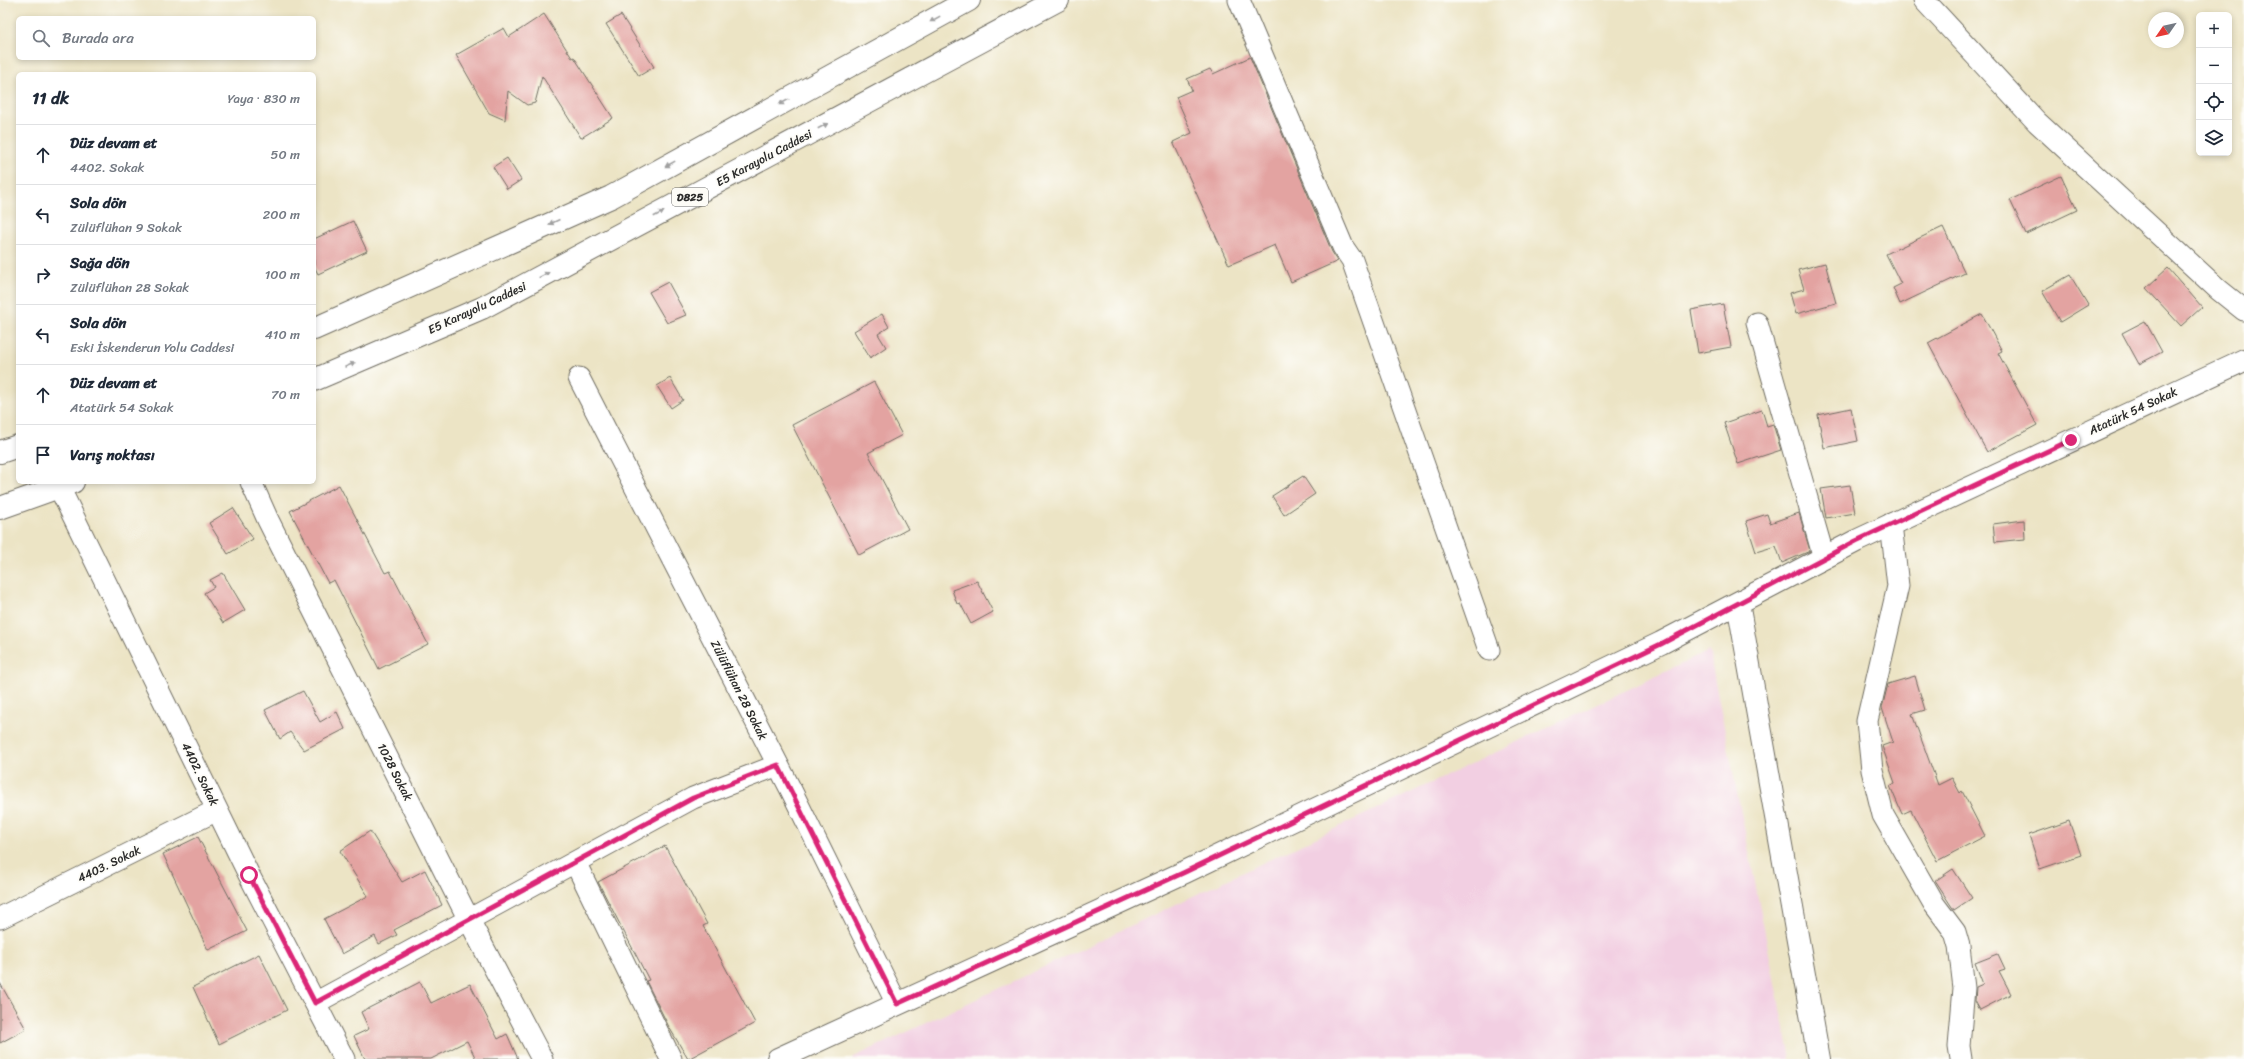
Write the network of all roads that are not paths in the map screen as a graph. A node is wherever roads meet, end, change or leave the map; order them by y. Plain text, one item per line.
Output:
1 (969, 0) edge
2 (1058, 0) edge
3 (1240, 0) edge
4 (1924, 0) edge
5 (2244, 310) edge
6 (1758, 322) dead end
7 (316, 328) edge
8 (2244, 360) edge
9 (579, 378) dead end
10 (316, 379) edge
11 (16, 447) edge
12 (0, 452) edge
13 (66, 484) edge
14 (253, 484) edge
15 (0, 508) edge
16 (1892, 524) junction
17 (1824, 558) junction
18 (1738, 603) junction
19 (1489, 650) dead end
20 (778, 765) junction
21 (217, 810) junction
22 (575, 862) junction
23 (0, 918) edge
24 (469, 920) junction
25 (315, 1003) junction
26 (897, 1004) junction
27 (344, 1059) edge
28 (542, 1059) edge
29 (671, 1059) edge
30 (778, 1059) edge
31 (1819, 1059) edge
32 (1962, 1059) edge

1 -> 7 main road
10 -> 2 main road, E5 Karayolu Caddesi / D825
3 - 19 street
4 - 5 street
6 - 17 street
8 - 16 main road, Atatürk 54 Sokak
9 - 20 street, Zülüflühan 28 Sokak
11 - 12 main road
13 - 15 main road
13 - 21 street, 4402. Sokak
14 - 24 street, 1028 Sokak
16 - 17 main road, Atatürk 54 Sokak
16 - 32 street
17 - 18 main road, Atatürk 54 Sokak
18 - 26 main road, Atatürk 54 Sokak
18 - 31 main road
20 - 22 street
20 - 26 street, Zülüflühan 28 Sokak
21 - 23 street, 4403. Sokak
21 - 25 street, 4402. Sokak
22 - 24 street
22 - 29 street
24 - 25 street
24 - 28 street, 1028 Sokak
25 - 27 street, 4402. Sokak
26 - 30 main road, Atatürk 54 Sokak

